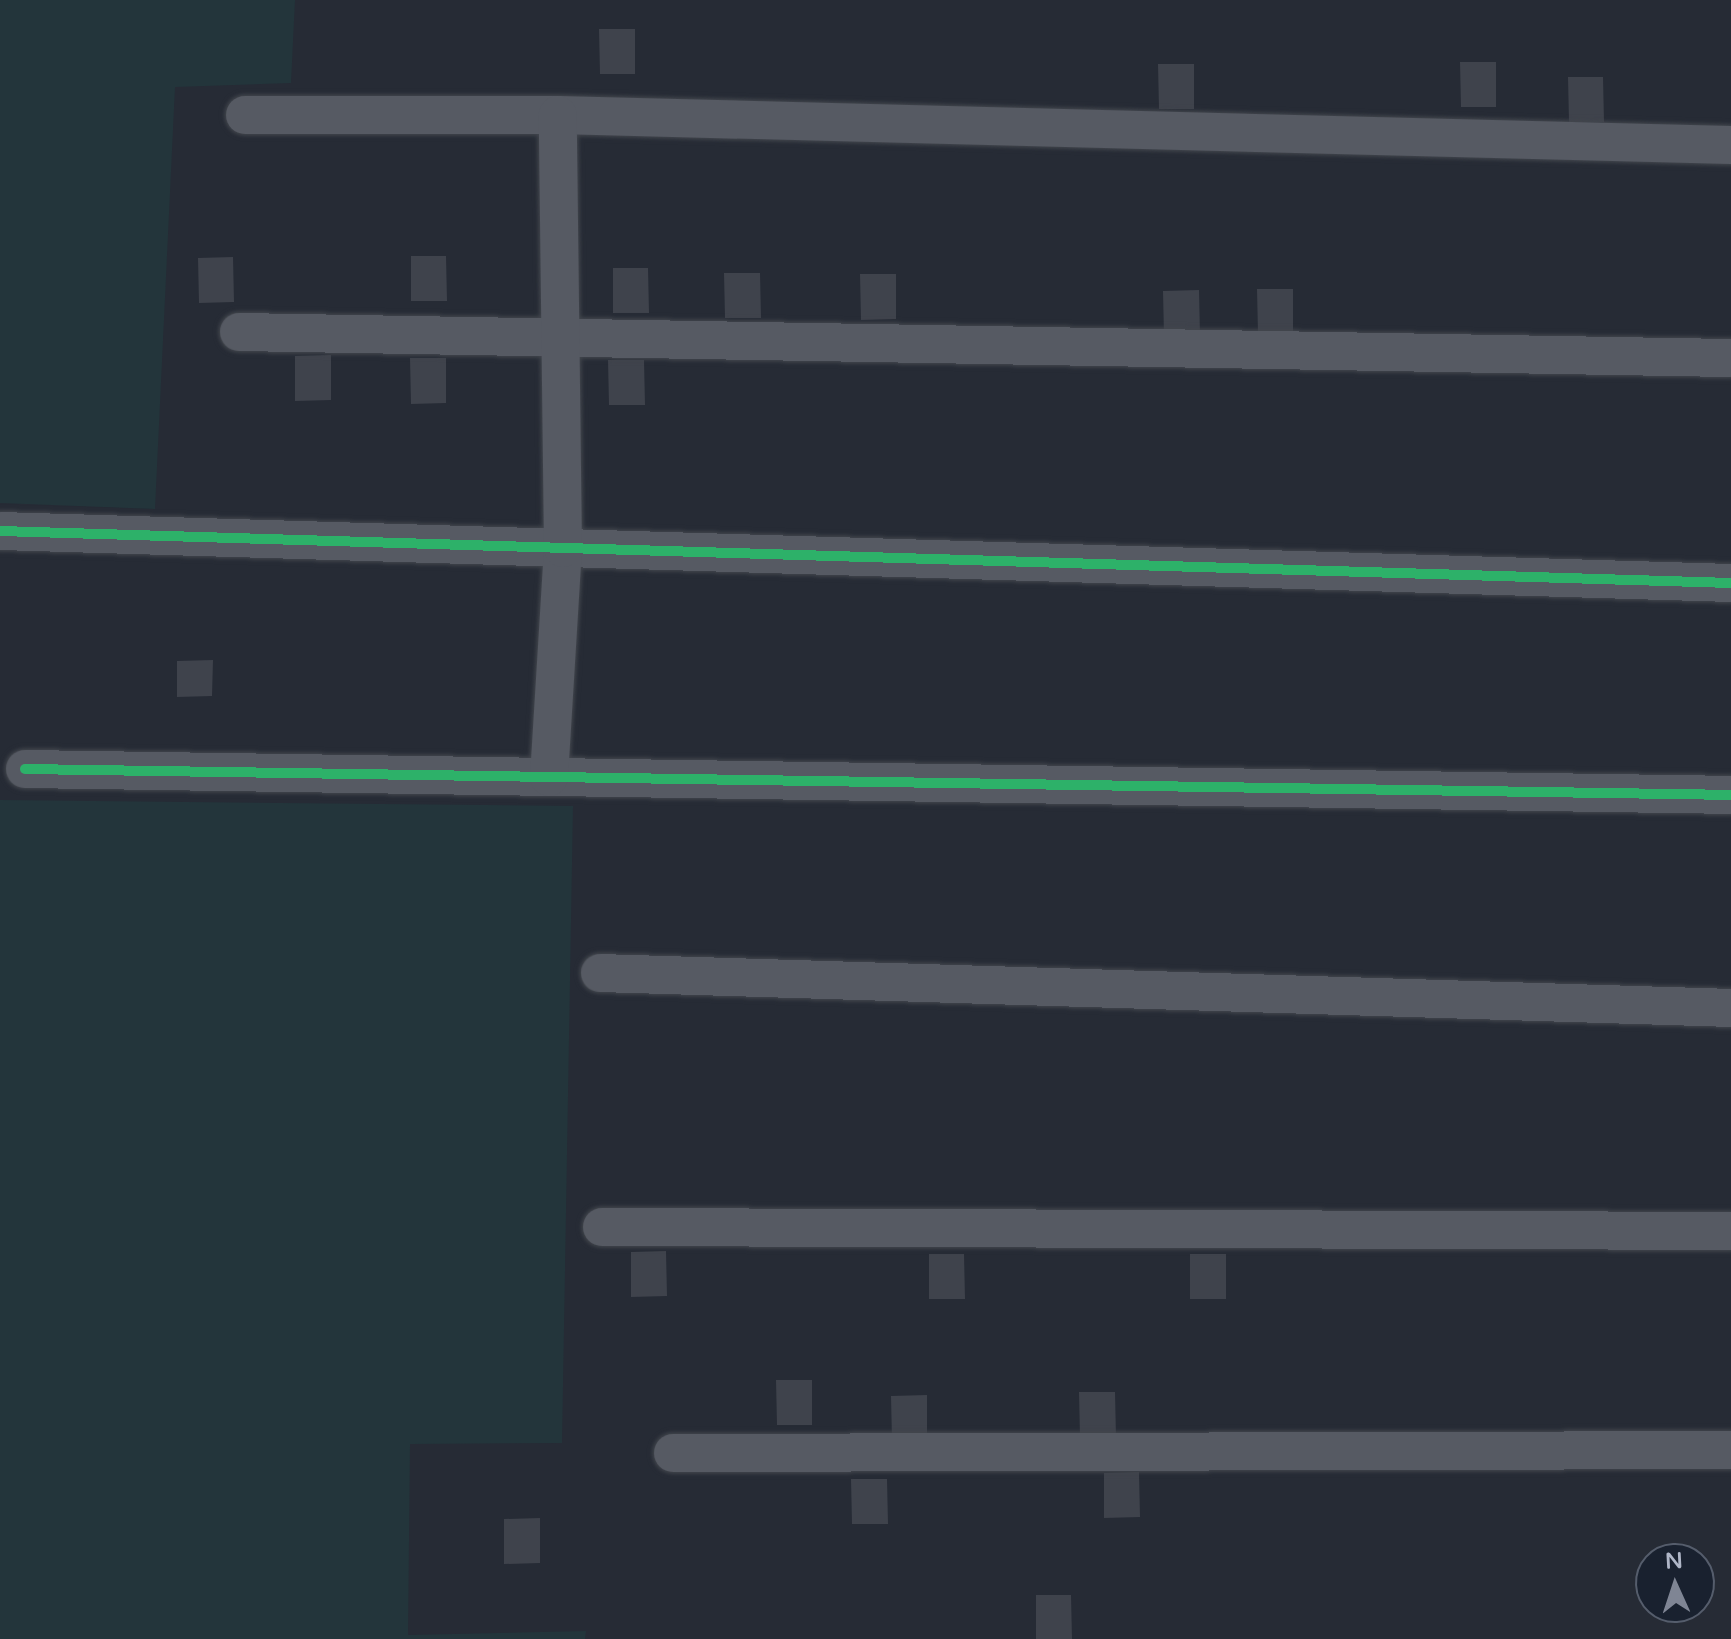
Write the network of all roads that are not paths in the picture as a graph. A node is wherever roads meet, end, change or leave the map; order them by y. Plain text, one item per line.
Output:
1 (245, 115) dead end
2 (558, 115) junction
3 (1731, 145) edge
4 (239, 332) dead end
5 (564, 342) junction
6 (1731, 358) edge
7 (0, 531) edge
8 (563, 548) junction
9 (1731, 583) edge
10 (25, 769) dead end
11 (549, 777) junction
12 (1731, 795) edge
13 (600, 973) dead end
14 (1731, 1008) edge
15 (602, 1227) dead end
16 (1731, 1231) edge
17 (1731, 1450) edge
18 (673, 1453) dead end

1 - 2 street
2 - 3 street
2 - 5 street
4 - 5 street
5 - 6 street
5 - 8 street
7 - 8 street
8 - 9 street
8 - 11 street
10 - 11 street
11 - 12 street
13 - 14 street
15 - 16 street
17 - 18 street

